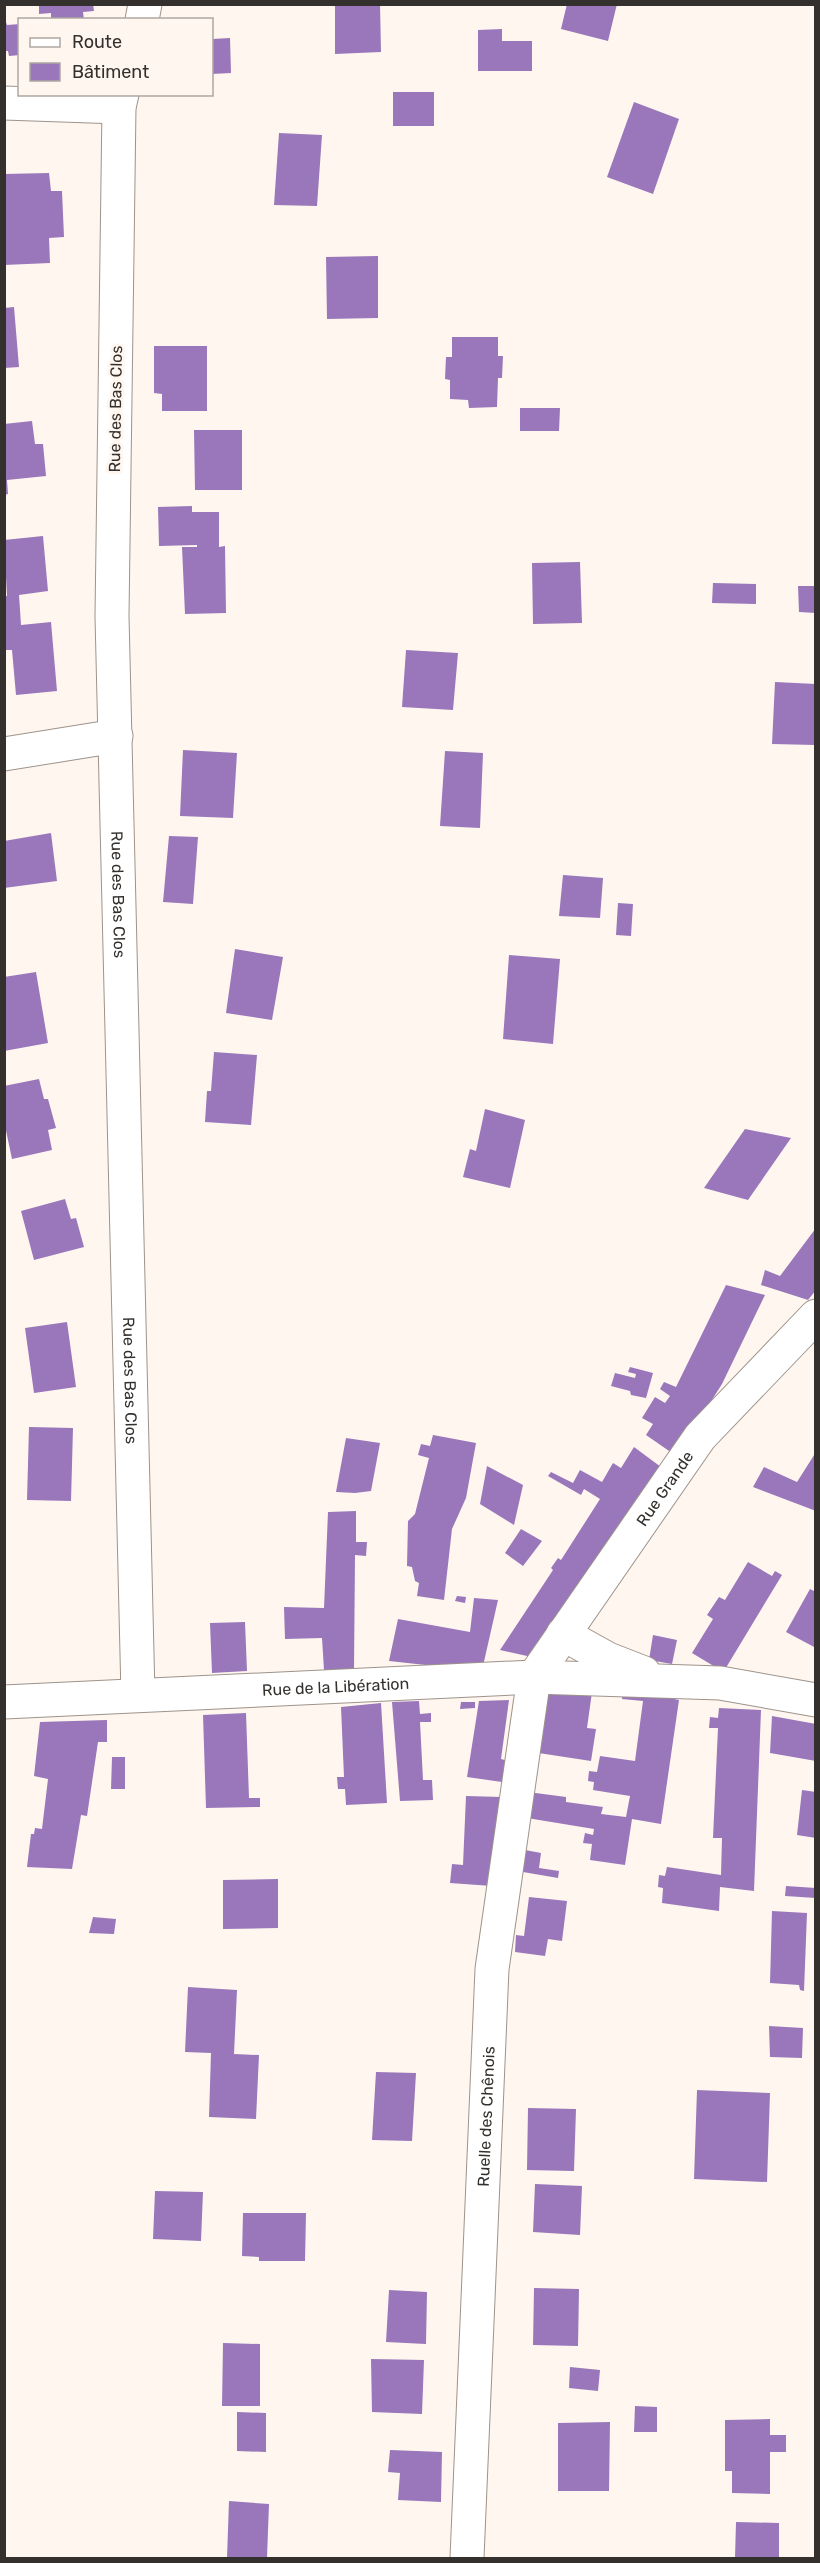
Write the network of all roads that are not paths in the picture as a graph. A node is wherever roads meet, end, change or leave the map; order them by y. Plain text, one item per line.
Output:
1 (121, 101) edge
2 (4, 103) edge
3 (116, 736) junction
4 (4, 754) edge
5 (816, 1316) edge
6 (563, 1634) junction
7 (534, 1677) junction
8 (665, 1681) junction
9 (138, 1695) junction
10 (816, 1700) edge
11 (4, 1702) edge
12 (467, 2559) edge

1 - 2 street
1 - 3 street, Rue des Bas Clos
3 - 4 street
3 - 9 street, Rue des Bas Clos
5 - 6 street, Rue Grande
6 - 7 street, Rue Grande
6 - 8 street, Rue de la Libération
7 - 8 street, Rue de la Libération
7 - 9 street, Rue de la Libération
7 - 12 street, Ruelle des Chênois
8 - 10 street, Rue de la Libération
9 - 11 street, Rue de la Libération

